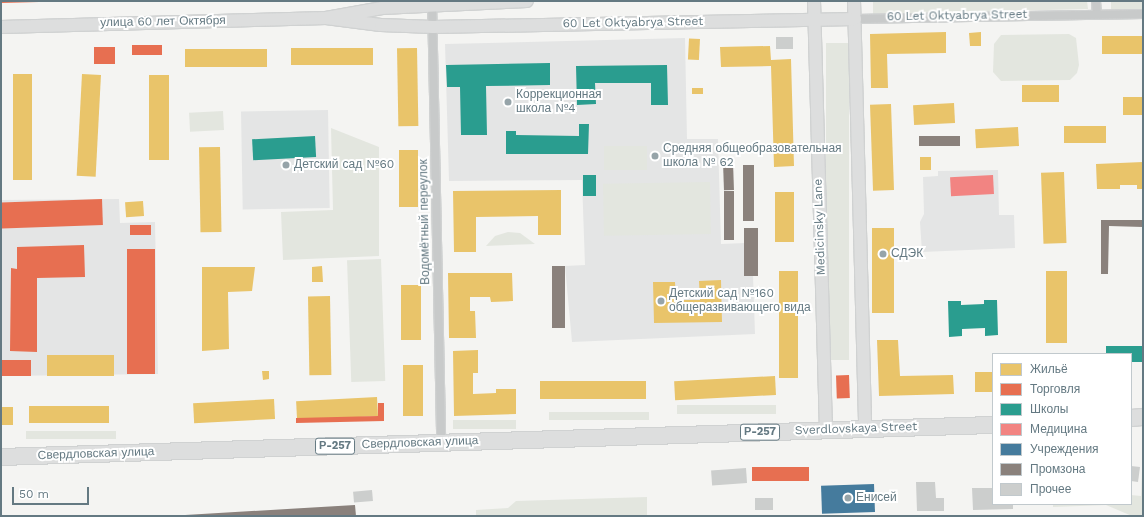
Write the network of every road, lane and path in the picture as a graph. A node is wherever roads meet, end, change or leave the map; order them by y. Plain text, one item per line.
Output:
1 (527, 1) edge
2 (814, 1) edge
3 (854, 1) edge
4 (1096, 1) edge
5 (432, 3) edge
6 (1097, 14) junction
7 (1143, 14) edge
8 (326, 18) junction
9 (855, 18) junction
10 (814, 19) junction
11 (1, 27) edge
12 (433, 27) junction
13 (1143, 417) edge
14 (1132, 418) edge
15 (992, 425) edge
16 (826, 429) junction
17 (865, 429) junction
18 (441, 442) junction
19 (1, 457) edge

1 - 5 main road
2 - 10 main road, Medicinsky Lane
3 - 9 main road
4 - 6 street
5 - 8 main road
5 - 12 street, Водомётный переулок
6 - 7 street, 60 Let Oktyabrya Street
6 - 9 street, 60 Let Oktyabrya Street
8 - 11 main road, улица 60 лет Октября
8 - 12 main road, 60 Let Oktyabrya Street
9 - 10 main road, 60 Let Oktyabrya Street
9 - 17 main road
10 - 12 main road, 60 Let Oktyabrya Street
10 - 16 main road, Medicinsky Lane
12 - 18 street, Водомётный переулок
13 - 14 highway
15 - 17 highway, Sverdlovskaya Street / Р-257
16 - 17 highway, Sverdlovskaya Street / Р-257
16 - 18 highway, Свердловская улица / Р-257
18 - 19 highway, Свердловская улица / Р-257

